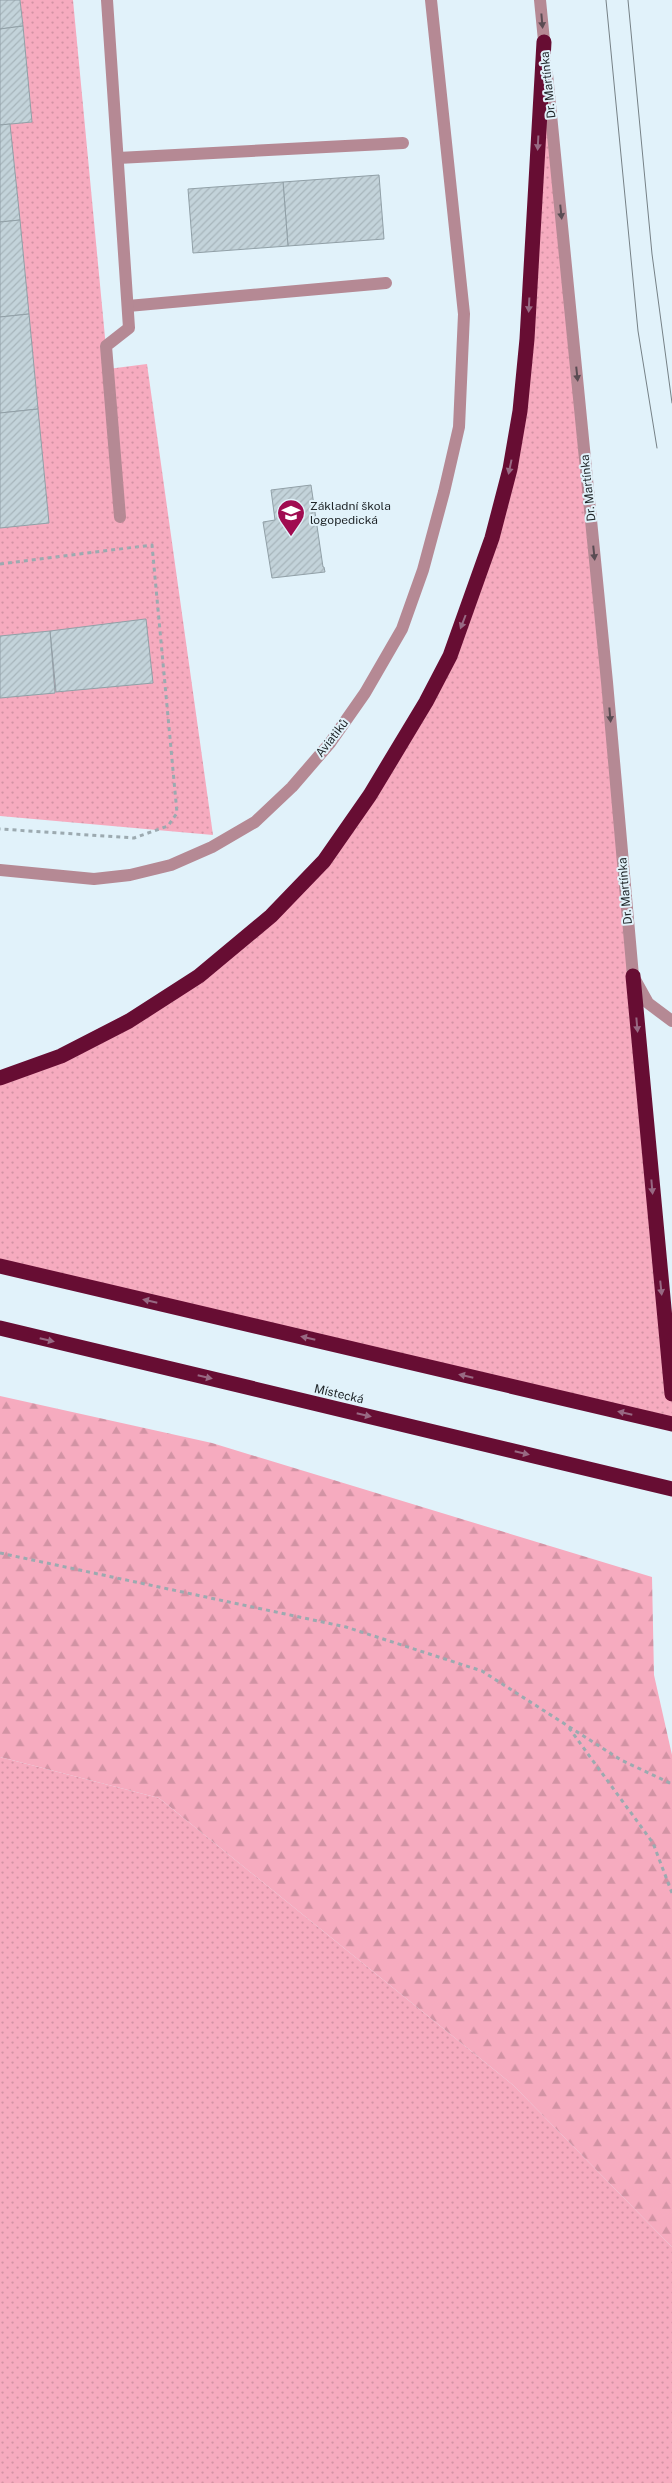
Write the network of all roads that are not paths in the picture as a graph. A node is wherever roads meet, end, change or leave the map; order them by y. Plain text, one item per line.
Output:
1 (108, 0) edge
2 (431, 0) edge
3 (540, 0) edge
4 (544, 42) junction
5 (403, 143) dead end
6 (118, 158) junction
7 (386, 283) dead end
8 (128, 306) junction
9 (120, 517) dead end
10 (0, 870) edge
11 (633, 976) junction
12 (672, 1021) edge
13 (0, 1078) edge
14 (0, 1266) edge
15 (0, 1328) edge
16 (672, 1394) edge
17 (672, 1424) edge
18 (672, 1489) edge

1 - 6 street
2 - 10 street, Aviatiků
3 -> 4 street, Dr. Martínka
4 -> 11 street, Dr. Martínka
4 -> 13 highway
5 - 6 street
6 - 8 street
7 - 8 street
8 - 9 street
11 - 12 street
11 -> 16 highway
17 -> 14 highway
15 -> 18 highway, Místecká

